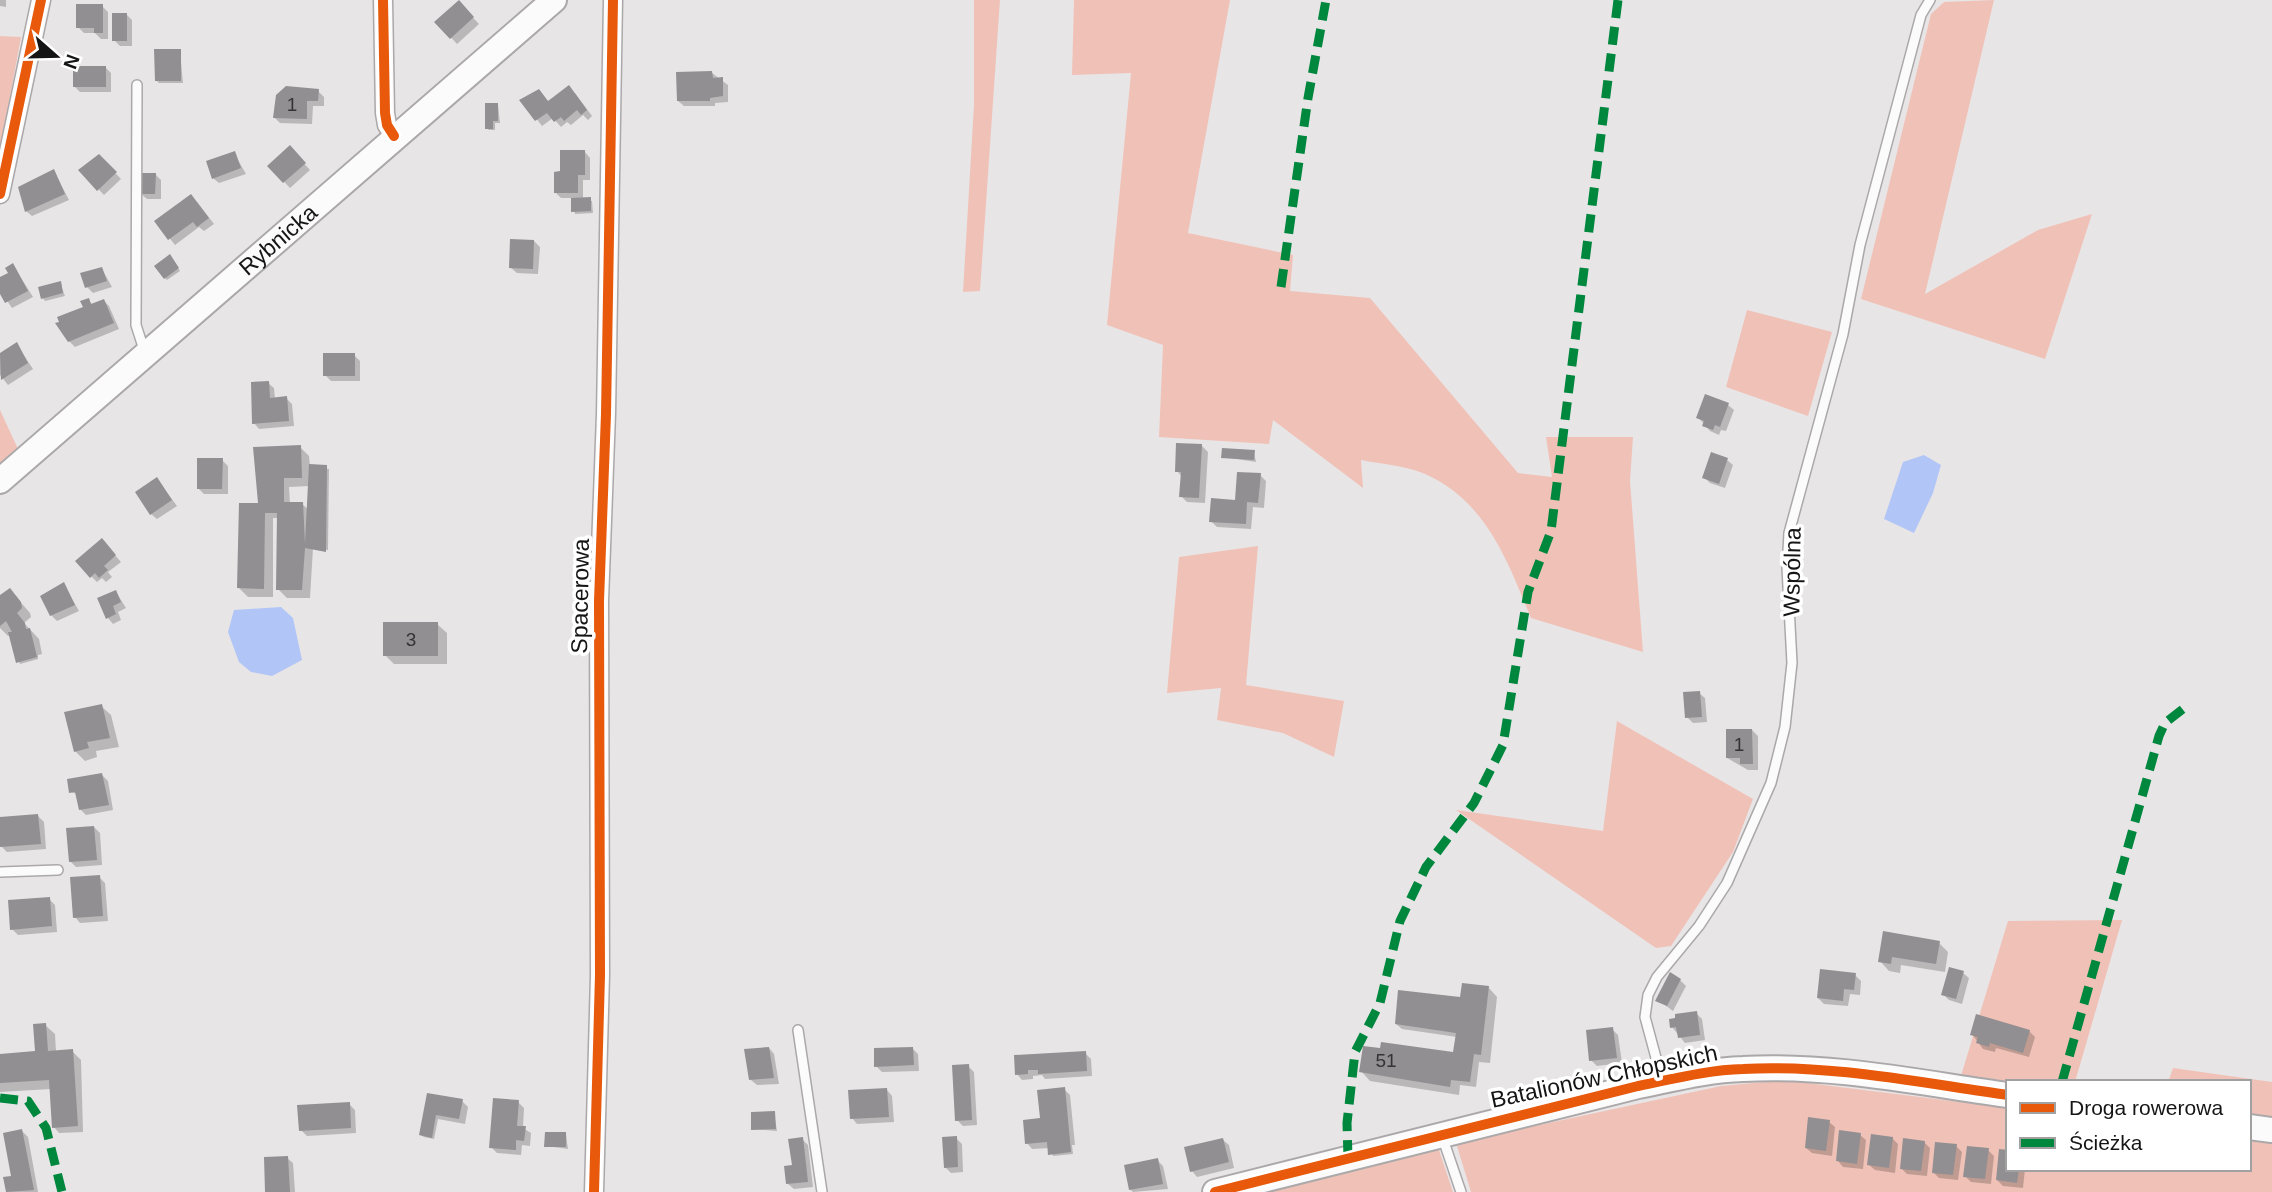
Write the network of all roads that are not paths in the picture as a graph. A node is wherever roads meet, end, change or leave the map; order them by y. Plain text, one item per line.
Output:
1 (41, 0) edge
2 (383, 0) edge
3 (554, 0) edge
4 (613, 0) edge
5 (1930, 0) edge
6 (137, 85) dead end
7 (394, 136) junction
8 (0, 194) edge
9 (146, 355) junction
10 (0, 481) edge
11 (58, 870) dead end
12 (0, 872) edge
13 (798, 1030) dead end
14 (1662, 1081) junction
15 (2006, 1095) edge
16 (2251, 1127) edge
17 (2272, 1130) edge
18 (1442, 1134) junction
19 (594, 1192) edge
20 (821, 1192) edge
21 (1216, 1192) edge
22 (1461, 1192) edge

1 - 8 street
2 - 7 street
3 - 7 street, Rybnicka
4 - 19 street, Spacerowa
5 - 14 lane, Wspólna
6 - 9 lane
7 - 9 street, Rybnicka
9 - 10 street, Rybnicka
11 - 12 lane
13 - 20 lane
14 - 15 street, Batalionów Chłopskich
14 - 18 street, Batalionów Chłopskich
16 - 17 street
18 - 21 street, Batalionów Chłopskich
18 - 22 lane

